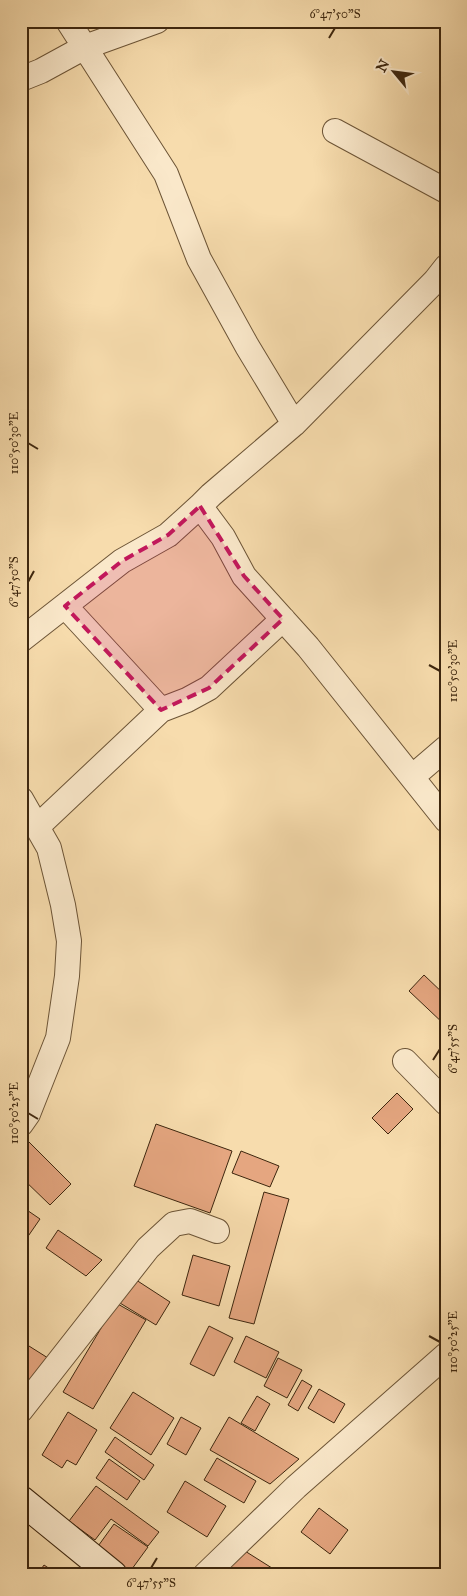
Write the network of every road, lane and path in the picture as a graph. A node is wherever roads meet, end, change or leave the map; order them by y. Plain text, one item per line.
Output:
1 (68, 21) edge
2 (157, 21) edge
3 (85, 47) junction
4 (21, 79) edge
5 (335, 131) dead end
6 (446, 191) edge
7 (442, 280) edge
8 (294, 424) junction
9 (200, 506) junction
10 (65, 606) junction
11 (283, 619) junction
12 (21, 640) edge
13 (161, 710) junction
14 (446, 748) edge
15 (412, 777) junction
16 (21, 799) edge
17 (446, 820) edge
18 (37, 827) junction
19 (405, 1061) dead end
20 (446, 1103) edge
21 (21, 1124) edge
22 (218, 1230) dead end
23 (446, 1355) edge
24 (21, 1410) edge
25 (21, 1500) edge
26 (113, 1575) edge
27 (205, 1575) edge

1 - 3 street
2 - 3 street
3 - 4 street
3 - 8 street
5 - 6 street
7 - 8 street
8 - 9 street
9 - 10 street
9 - 11 street
10 - 12 street
10 - 13 street
11 - 13 street
11 - 15 street
13 - 18 street
14 - 15 street
15 - 17 street
16 - 18 street
18 - 21 street
19 - 20 street
22 - 24 street
23 - 27 street
25 - 26 street

